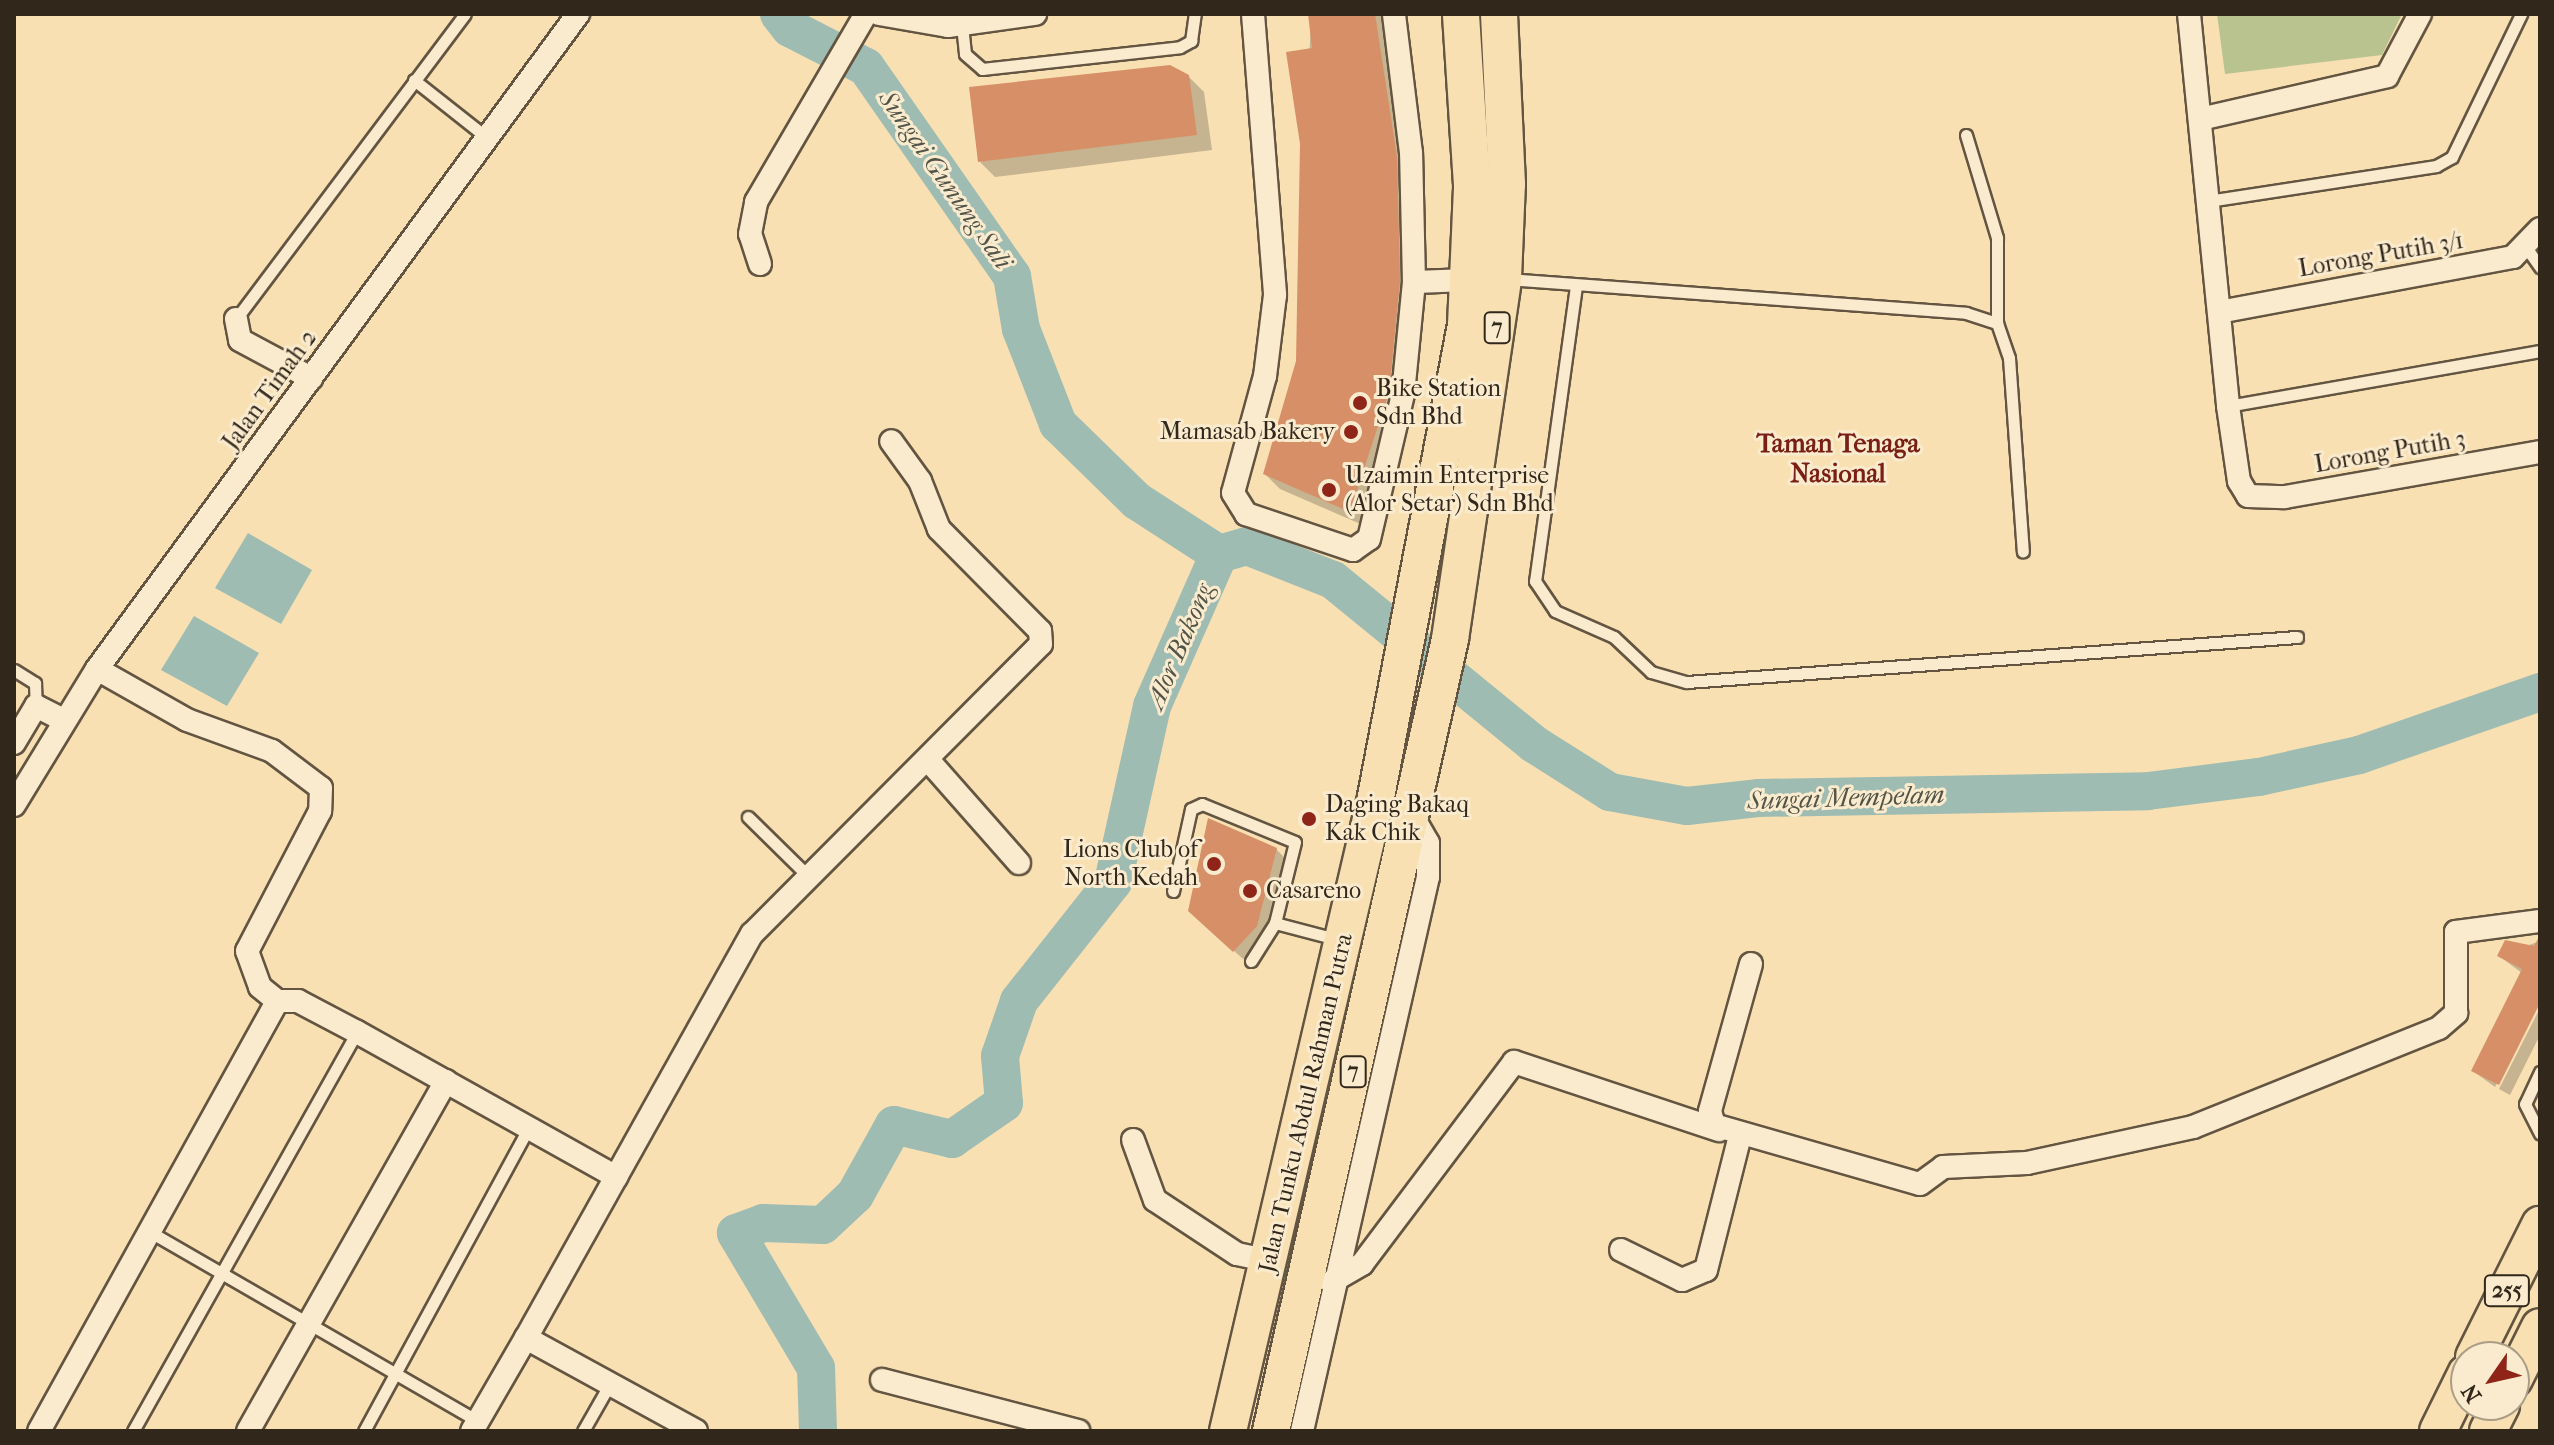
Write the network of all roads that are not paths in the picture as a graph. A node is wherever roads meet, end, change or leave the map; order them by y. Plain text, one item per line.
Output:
1 (465, 14) edge
2 (578, 14) edge
3 (866, 14) edge
4 (879, 14) edge
5 (1035, 14) edge
6 (1195, 14) edge
7 (1253, 14) edge
8 (1394, 14) edge
9 (1461, 14) edge
10 (1499, 14) edge
11 (2189, 14) edge
12 (2420, 14) edge
13 (2521, 14) edge
14 (955, 26) junction
15 (414, 80) junction
16 (2200, 119) junction
17 (1966, 135) dead end
18 (490, 140) junction
19 (2208, 201) junction
20 (2540, 229) edge
21 (2534, 258) edge
22 (760, 264) dead end
23 (1486, 279) junction
24 (1414, 282) junction
25 (1576, 286) junction
26 (2219, 312) junction
27 (236, 319) joint
28 (1997, 323) junction
29 (2540, 351) edge
30 (311, 378) junction
31 (2228, 406) junction
32 (891, 441) dead end
33 (2540, 452) edge
34 (2023, 551) dead end
35 (2297, 637) dead end
36 (97, 669) junction
37 (14, 670) edge
38 (36, 706) junction
39 (63, 720) junction
40 (14, 743) edge
41 (929, 761) junction
42 (14, 805) edge
43 (748, 817) dead end
44 (1019, 863) dead end
45 (808, 876) junction
46 (1173, 891) dead end
47 (2540, 921) edge
48 (1275, 923) junction
49 (1343, 941) junction
50 (1251, 961) dead end
51 (1751, 964) dead end
52 (277, 1001) junction
53 (357, 1032) junction
54 (2540, 1072) edge
55 (446, 1081) junction
56 (529, 1127) junction
57 (1729, 1133) junction
58 (2540, 1133) edge
59 (1133, 1140) dead end
60 (616, 1177) junction
61 (2540, 1225) edge
62 (152, 1233) junction
63 (1621, 1250) dead end
64 (1270, 1261) junction
65 (224, 1273) junction
66 (1322, 1278) junction
67 (308, 1325) junction
68 (2540, 1327) edge
69 (526, 1338) junction
70 (2482, 1341) edge
71 (2530, 1347) edge
72 (396, 1375) junction
73 (882, 1380) dead end
74 (611, 1382) junction
75 (2450, 1407) edge
76 (474, 1426) edge
77 (694, 1430) edge
78 (39, 1431) edge
79 (133, 1431) edge
80 (248, 1431) edge
81 (364, 1431) edge
82 (583, 1431) edge
83 (1078, 1431) edge
84 (1228, 1431) edge
85 (1271, 1431) edge
86 (1302, 1431) edge
87 (2438, 1431) edge

1 - 15 lane
2 - 18 street, Jalan Timah 2
3 - 22 street
4 - 14 street
5 - 14 street
6 - 14 lane
7 - 24 street
8 - 24 street
9 - 23 main road, Jalan Tunku Abdul Rahman Putra / 7
10 - 23 main road, Jalan Tunku Abdul Rahman Putra / 7
11 - 16 street
12 - 16 street
13 - 19 lane
15 - 18 lane
15 - 27 lane
16 - 19 street
17 - 28 lane
18 - 30 street, Jalan Timah 2
19 - 26 street
20 - 21 street, Lorong Putih 3/1
21 - 26 street, Lorong Putih 3/1
23 - 24 street
23 - 25 lane
23 - 49 main road, Jalan Tunku Abdul Rahman Putra / 7
23 - 66 main road, Jalan Tunku Abdul Rahman Putra / 7
25 - 28 lane
25 - 35 lane
26 - 31 street
27 - 30 street
28 - 34 lane
29 - 31 lane
30 - 36 street, Jalan Timah 2
31 - 33 street, Lorong Putih 3
32 - 41 street
36 - 39 street, Jalan Timah 2
36 - 52 street
37 - 38 lane
38 - 39 street
38 - 40 street
39 - 42 street, Jalan Timah 2
41 - 44 street
41 - 45 street
43 - 45 lane
45 - 60 street
46 - 48 lane
47 - 57 street
48 - 49 lane
48 - 50 lane
49 - 64 main road, Jalan Tunku Abdul Rahman Putra / 7
51 - 57 street
52 - 53 street
52 - 62 street
53 - 55 street
53 - 65 lane
54 - 58 lane
55 - 56 street
55 - 67 street
56 - 60 street
56 - 72 lane
57 - 63 street
57 - 66 street
59 - 64 street
60 - 69 street
61 - 70 main road, 255
62 - 65 lane
62 - 78 street
64 - 84 main road, Jalan Tunku Abdul Rahman Putra / 7
65 - 67 lane
65 - 79 lane
66 - 85 main road, Jalan Tunku Abdul Rahman Putra / 7
66 - 86 street
67 - 72 lane
67 - 80 street
68 - 71 main road, 255
69 - 74 street
69 - 76 street
72 - 76 lane
72 - 81 lane
73 - 83 street
74 - 77 street
74 - 82 lane
75 - 87 main road

